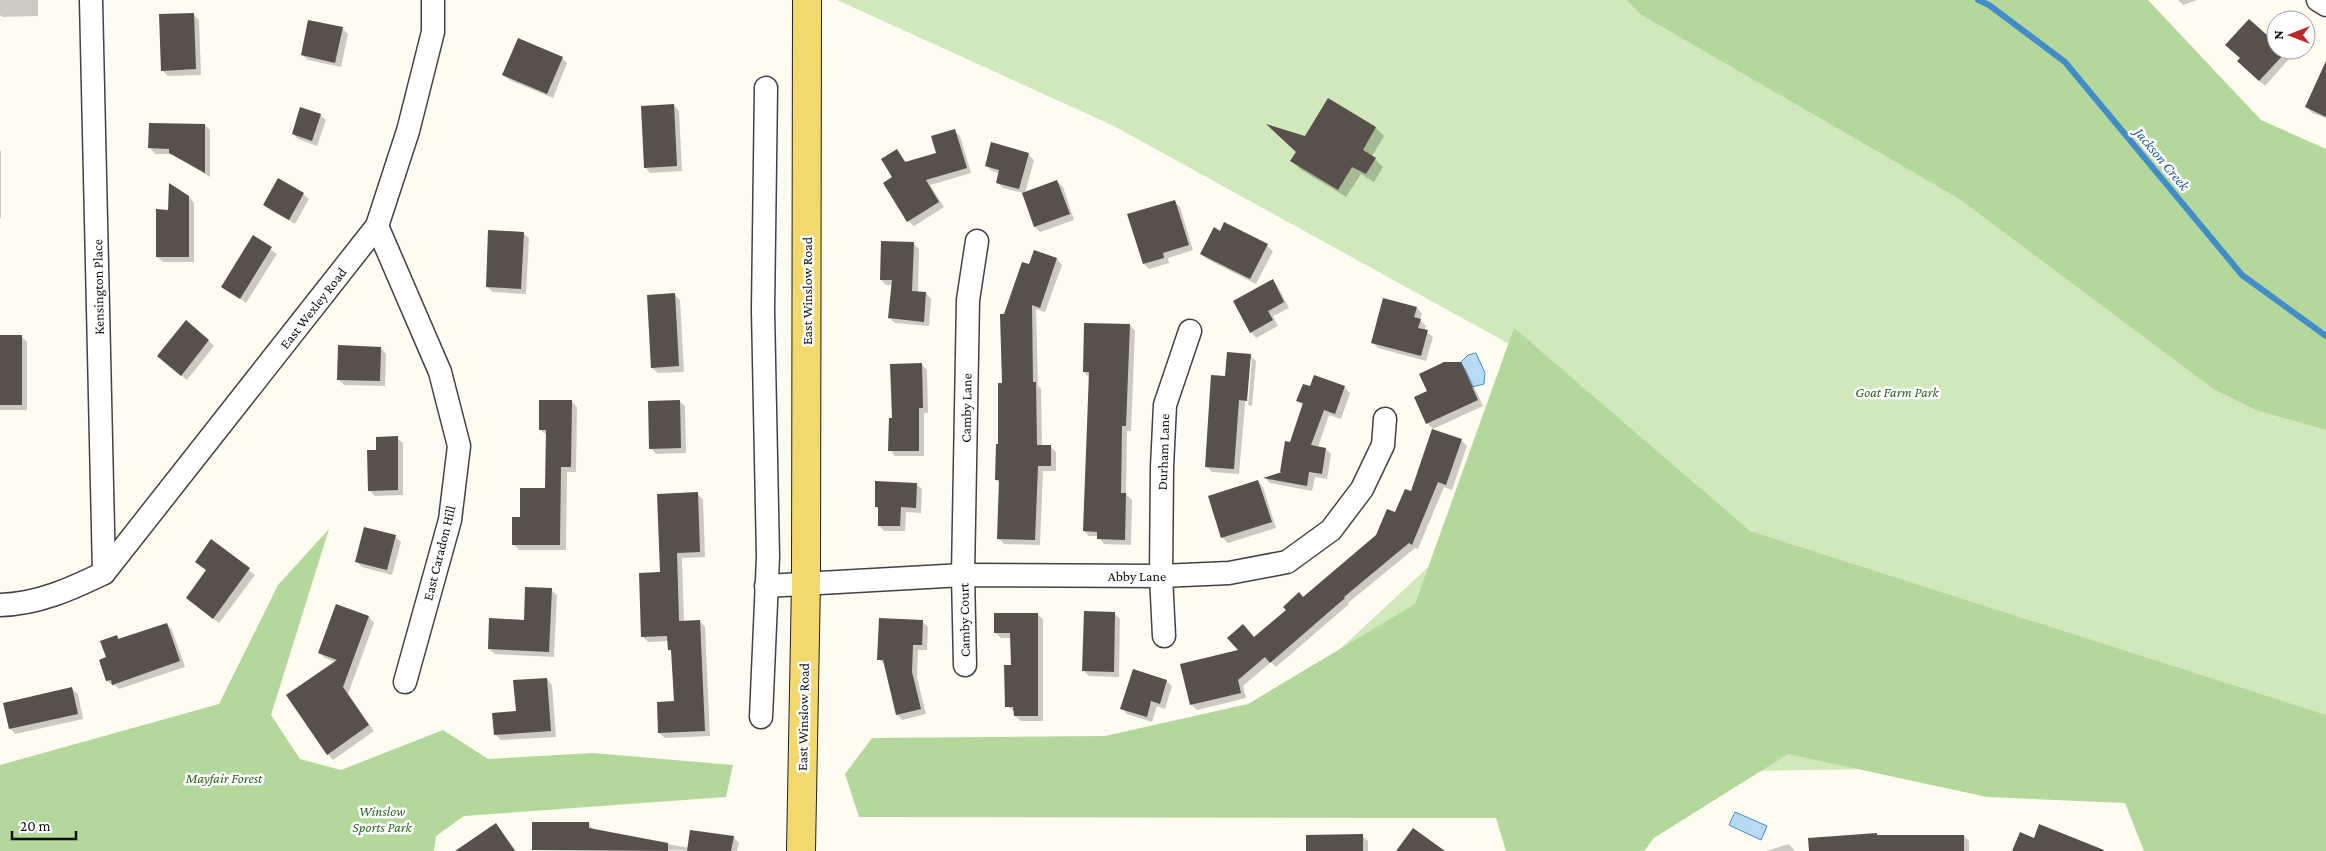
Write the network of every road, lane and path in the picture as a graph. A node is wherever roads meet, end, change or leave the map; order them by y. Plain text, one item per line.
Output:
1 (91, 0) edge
2 (433, 0) edge
3 (807, 0) edge
4 (2318, 0) edge
5 (2326, 5) edge
6 (766, 88) dead end
7 (377, 226) junction
8 (977, 242) dead end
9 (1190, 331) dead end
10 (1385, 420) dead end
11 (104, 573) junction
12 (963, 575) junction
13 (1161, 576) junction
14 (806, 582) junction
15 (766, 586) junction
16 (0, 605) edge
17 (1164, 636) dead end
18 (965, 665) dead end
19 (405, 682) dead end
20 (761, 717) dead end
21 (801, 851) edge

1 - 11 street, Kensington Place
2 - 7 street, East Wexley Road
3 - 14 main road, East Winslow Road
4 - 5 street
6 - 15 street
7 - 11 street, East Wexley Road
7 - 19 street, East Caradon Hill
8 - 12 street, Camby Lane
9 - 13 street, Durham Lane
10 - 13 street, Abby Lane
11 - 16 street
12 - 13 street, Abby Lane
12 - 14 street, Abby Lane
12 - 18 street, Camby Court
13 - 17 street, Durham Lane
14 - 15 street
14 - 21 main road, East Winslow Road
15 - 20 street

